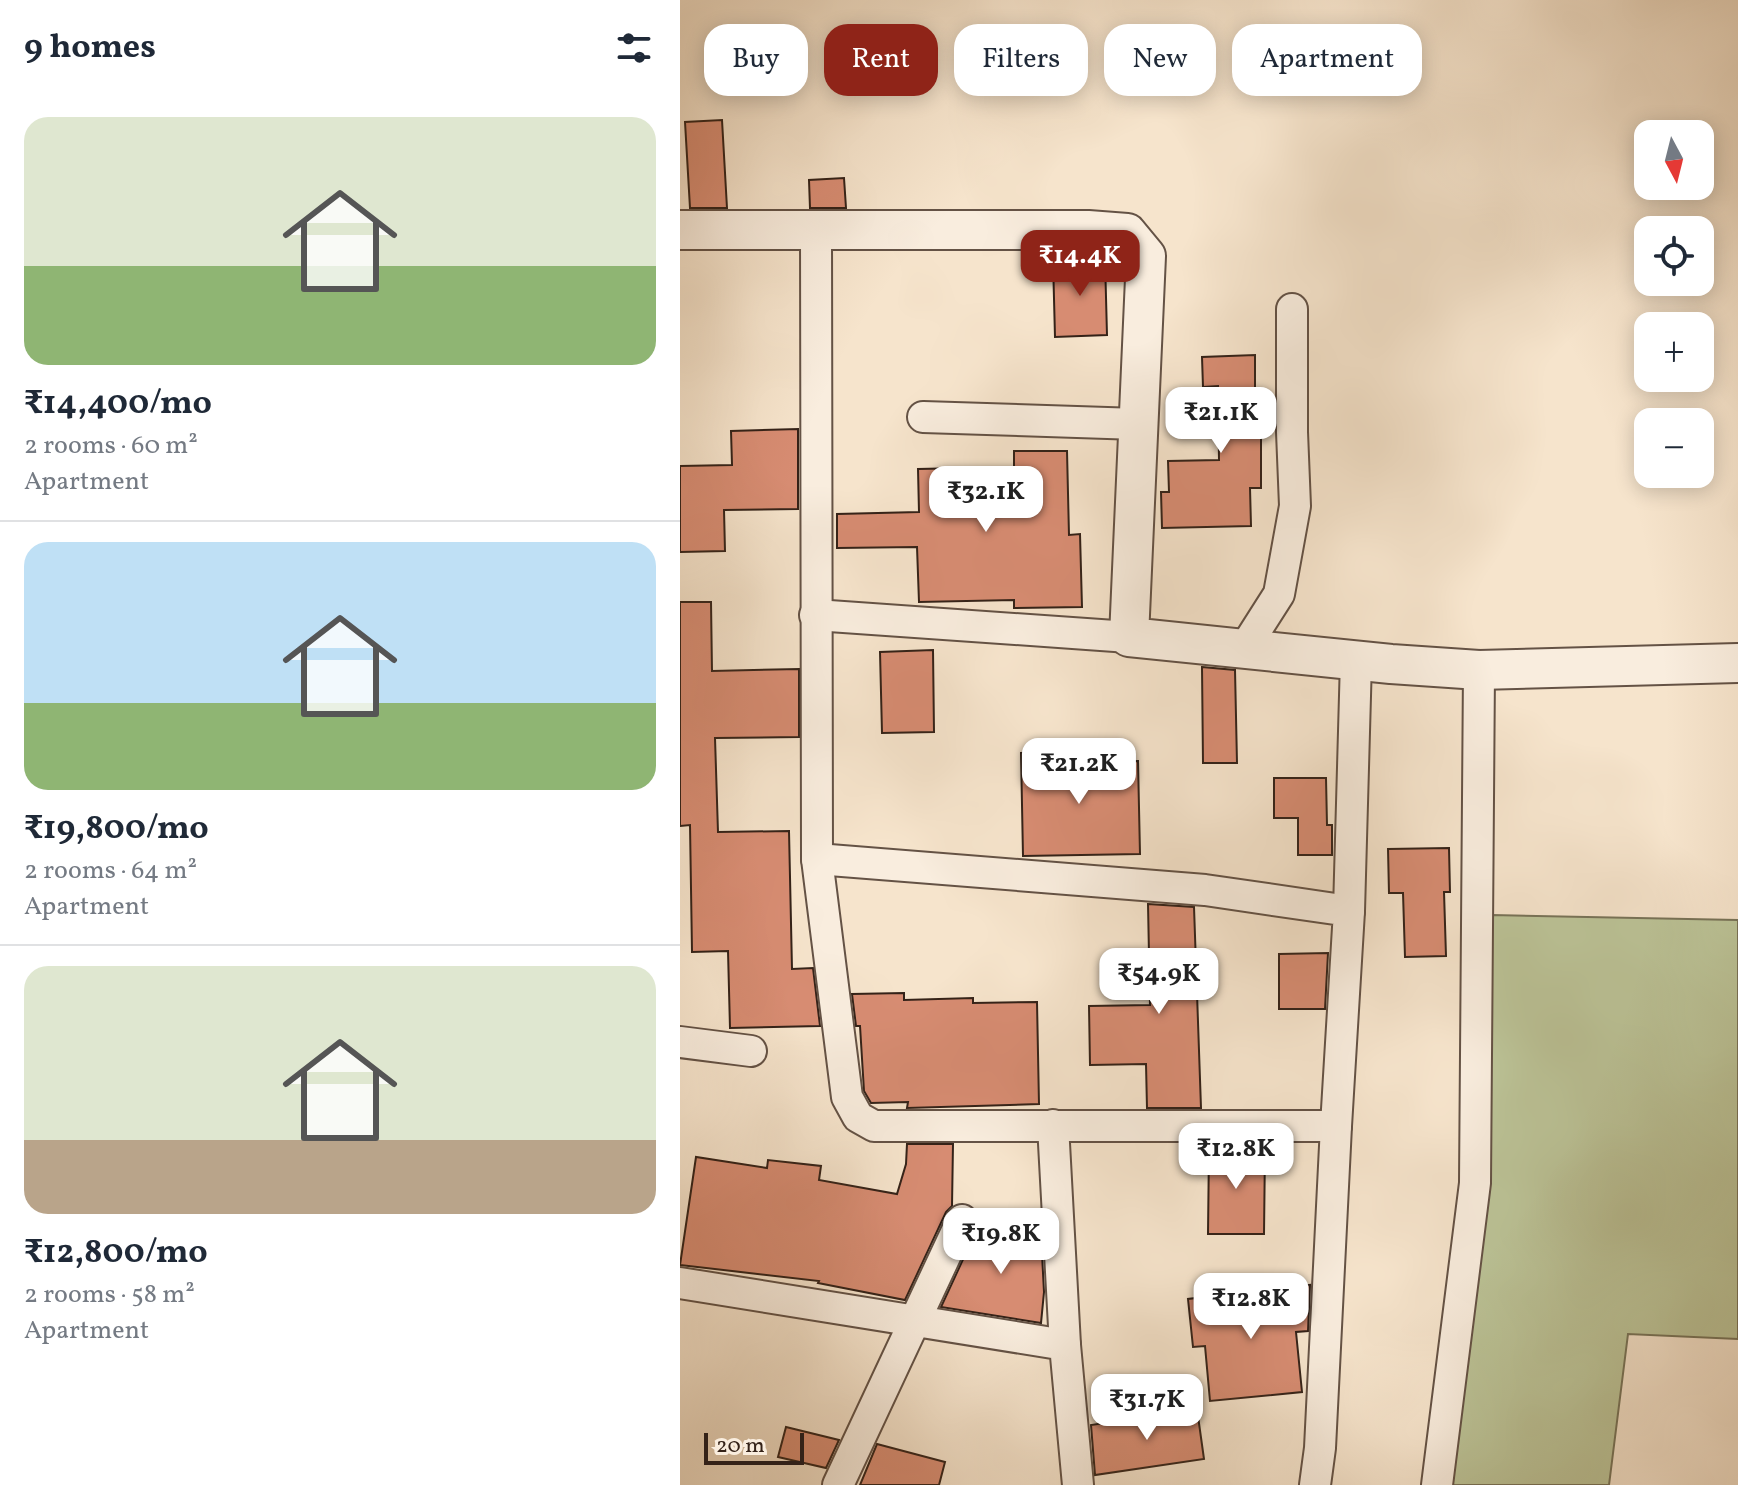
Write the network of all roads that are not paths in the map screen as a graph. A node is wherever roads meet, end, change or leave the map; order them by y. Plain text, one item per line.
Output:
1 (816, 229) junction
2 (680, 230) edge
3 (1292, 309) dead end
4 (923, 417) dead end
5 (1138, 424) junction
6 (815, 615) junction
7 (1129, 637) junction
8 (1244, 649) junction
9 (1356, 660) junction
10 (1738, 663) edge
11 (1479, 670) junction
12 (817, 859) junction
13 (1349, 911) junction
14 (680, 1042) edge
15 (751, 1051) dead end
16 (1053, 1125) junction
17 (1336, 1126) junction
18 (962, 1220) dead end
19 (680, 1283) edge
20 (916, 1321) junction
21 (1065, 1345) junction
22 (838, 1485) edge
23 (1078, 1485) edge
24 (1315, 1485) edge
25 (1437, 1485) edge

1 - 2 street
1 - 5 street
1 - 6 street
3 - 8 street
4 - 5 street
5 - 7 street
6 - 7 street
6 - 12 street
7 - 8 street
8 - 9 street
9 - 11 street
9 - 13 street
10 - 11 street
11 - 25 street
12 - 13 street
12 - 16 street
13 - 17 street
14 - 15 street
16 - 17 street
16 - 21 street
17 - 24 street
18 - 20 street
19 - 20 street
20 - 21 street
20 - 22 street
21 - 23 street

